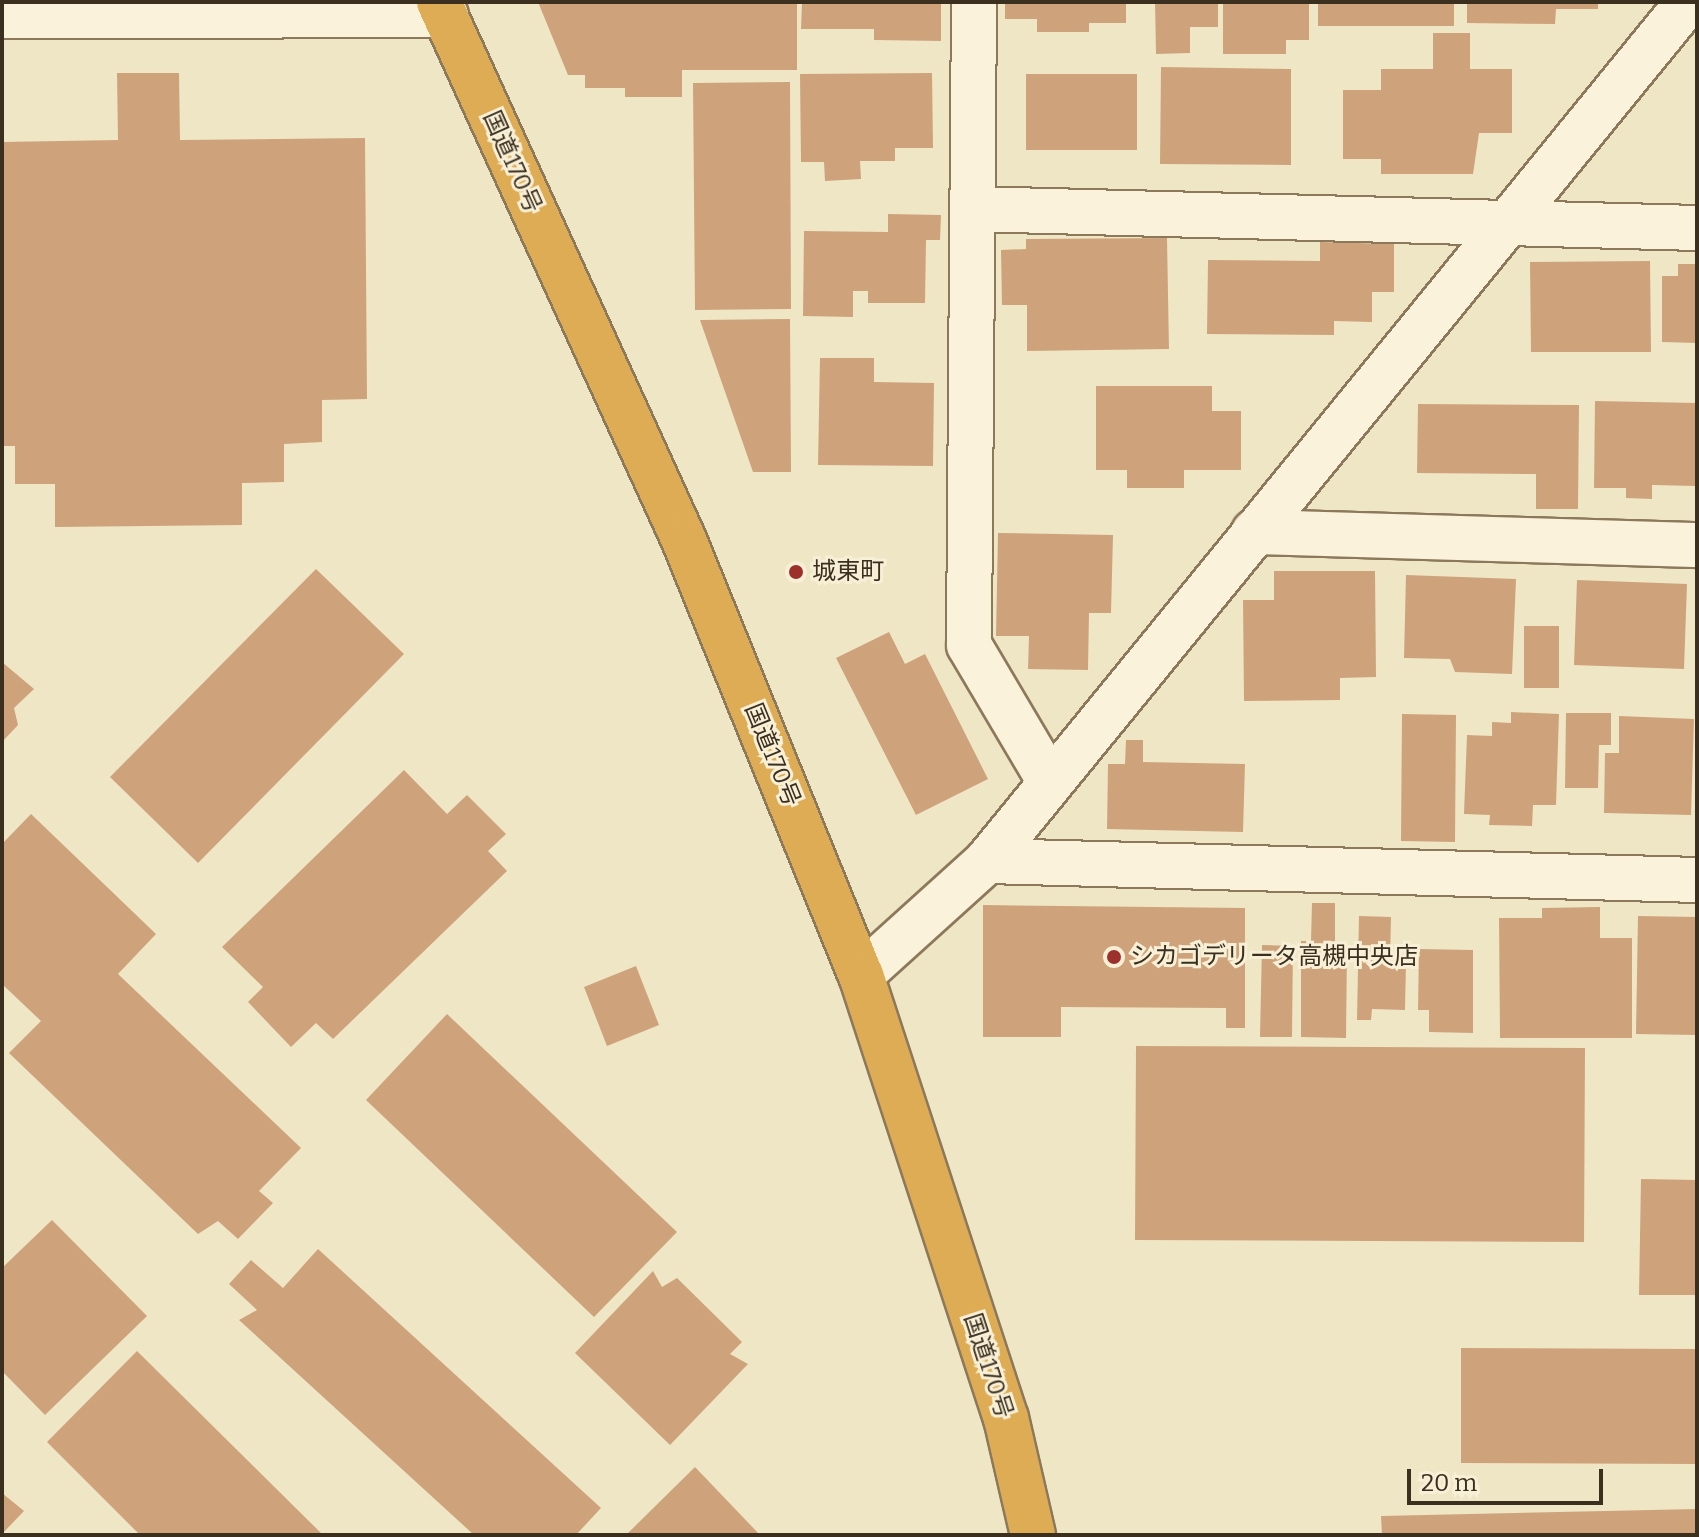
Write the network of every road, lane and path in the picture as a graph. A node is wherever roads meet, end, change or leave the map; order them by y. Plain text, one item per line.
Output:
1 (974, 2) edge
2 (1688, 2) edge
3 (46, 9) edge
4 (442, 9) edge
5 (2, 16) edge
6 (972, 209) junction
7 (1505, 223) junction
8 (1697, 228) edge
9 (1254, 532) junction
10 (1697, 545) edge
11 (1050, 782) junction
12 (987, 861) junction
13 (1697, 880) edge
14 (861, 975) junction
15 (1033, 1535) edge

1 - 6 street
2 - 7 street
3 - 4 street
3 - 5 street
4 - 14 highway, 国道170号
6 - 7 street
6 - 11 street
7 - 8 street
7 - 9 street
9 - 10 street
9 - 11 street
11 - 12 street
12 - 13 street
12 - 14 street
14 - 15 highway, 国道170号

